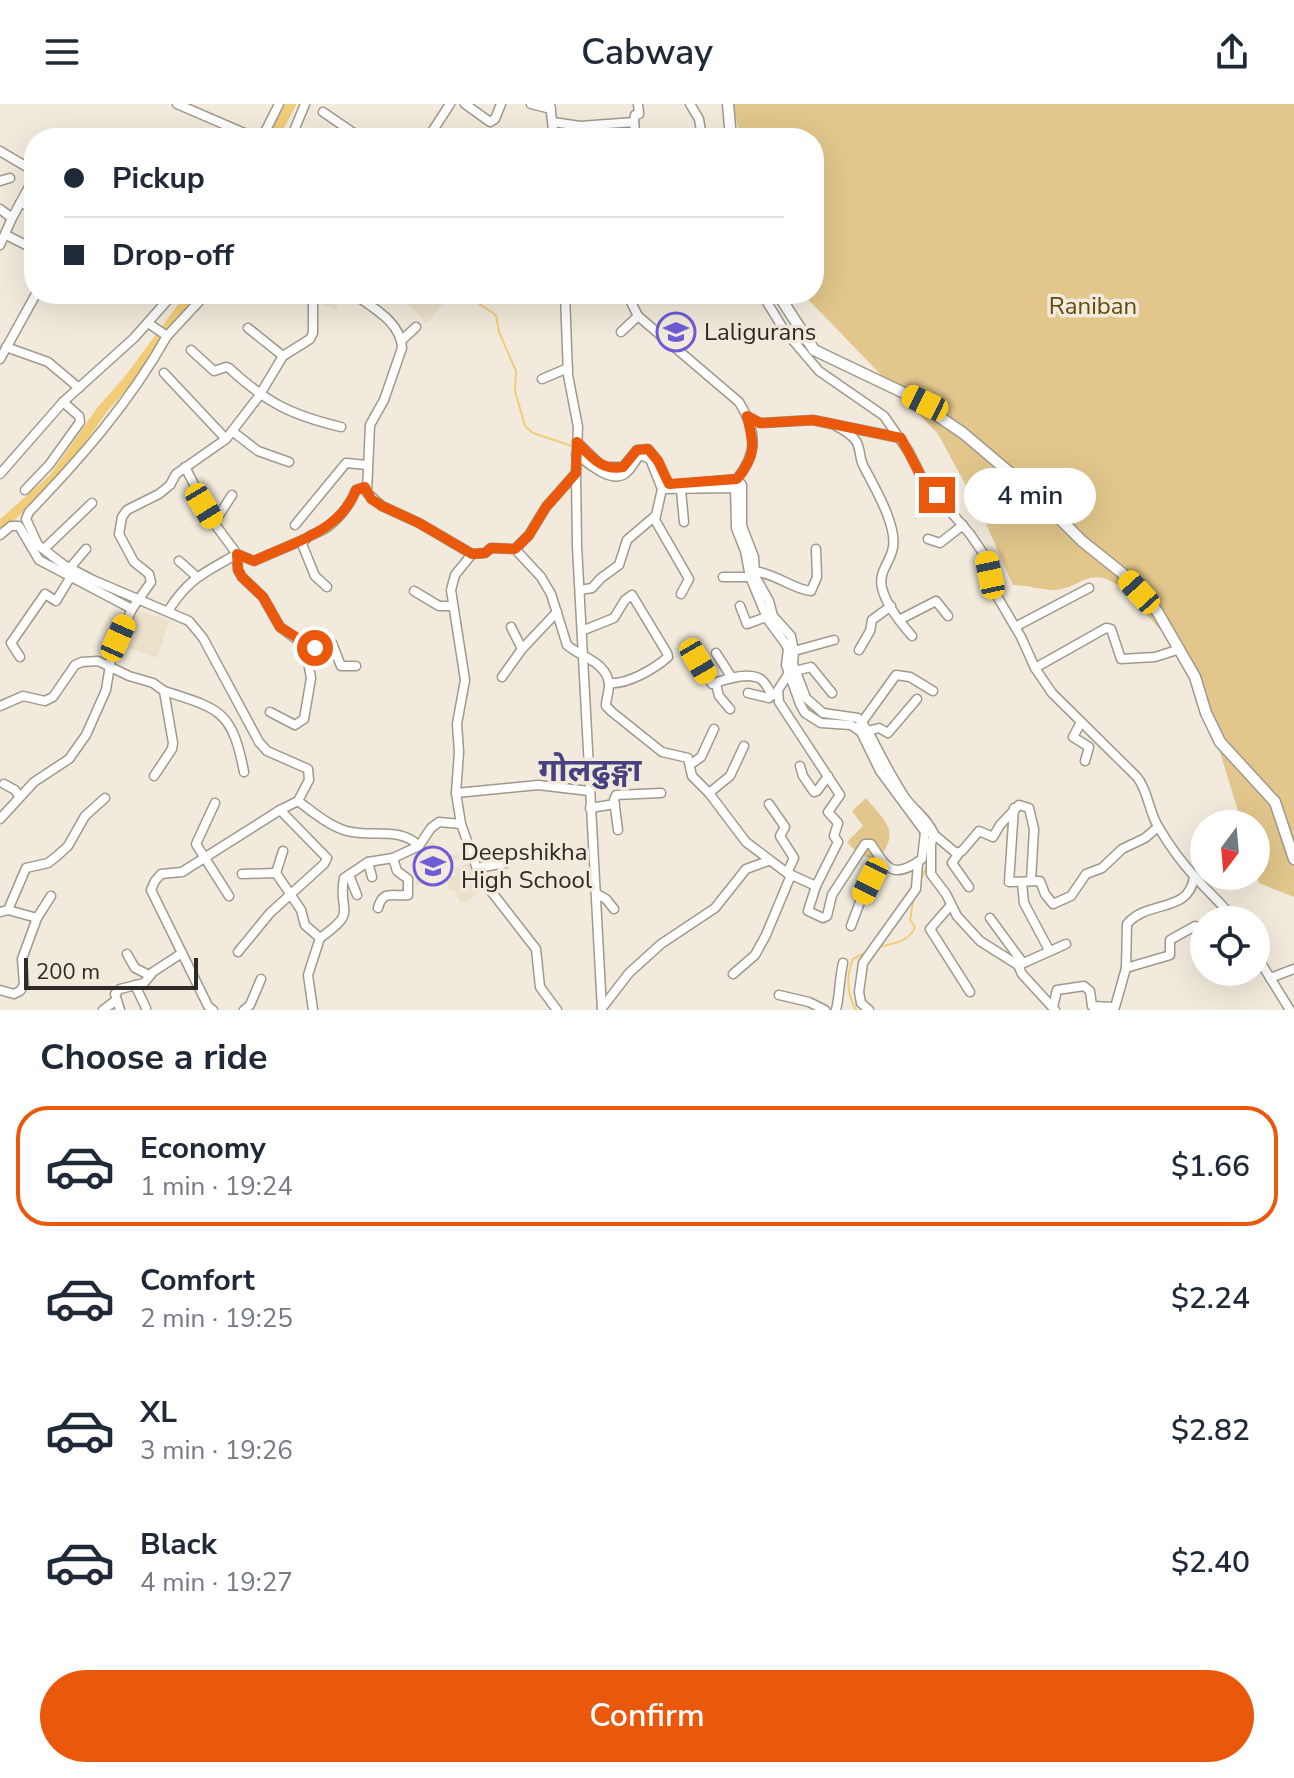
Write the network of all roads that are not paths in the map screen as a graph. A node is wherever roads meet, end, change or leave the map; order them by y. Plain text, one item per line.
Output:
1 (177, 104) edge
2 (279, 104) edge
3 (305, 104) edge
4 (450, 104) edge
5 (465, 104) edge
6 (501, 104) edge
7 (531, 104) edge
8 (638, 104) edge
9 (690, 104) edge
10 (728, 104) edge
11 (550, 107) edge
12 (323, 112) dead end
13 (553, 122) junction
14 (634, 122) junction
15 (235, 128) edge
16 (265, 128) edge
17 (295, 128) edge
18 (346, 128) edge
19 (434, 128) edge
20 (553, 128) edge
21 (635, 128) edge
22 (700, 128) edge
23 (730, 128) edge
24 (0, 151) edge
25 (24, 165) edge
26 (10, 178) dead end
27 (0, 181) edge
28 (24, 196) edge
29 (20, 203) junction
30 (24, 204) edge
31 (0, 209) edge
32 (12, 218) junction
33 (6, 235) junction
34 (24, 244) edge
35 (0, 245) edge
36 (30, 304) edge
37 (164, 304) edge
38 (195, 304) edge
39 (313, 304) edge
40 (369, 304) edge
41 (565, 304) edge
42 (632, 304) edge
43 (768, 304) edge
44 (784, 304) edge
45 (638, 316) junction
46 (148, 323) junction
47 (416, 327) dead end
48 (248, 328) dead end
49 (621, 332) dead end
50 (162, 333) junction
51 (402, 340) junction
52 (6, 347) junction
53 (191, 350) dead end
54 (283, 356) junction
55 (0, 358) edge
56 (568, 368) junction
57 (164, 373) dead end
58 (542, 379) dead end
59 (79, 388) junction
60 (259, 396) junction
61 (63, 402) junction
62 (747, 416) junction
63 (836, 426) junction
64 (341, 427) dead end
65 (229, 435) junction
66 (901, 438) junction
67 (577, 442) junction
68 (576, 454) junction
69 (289, 462) dead end
70 (367, 465) junction
71 (185, 467) junction
72 (576, 473) junction
73 (0, 474) edge
74 (737, 479) junction
75 (365, 487) junction
76 (662, 489) junction
77 (25, 490) dead end
78 (681, 490) junction
79 (232, 495) dead end
80 (92, 503) dead end
81 (654, 517) junction
82 (684, 522) dead end
83 (214, 523) junction
84 (295, 525) dead end
85 (963, 525) junction
86 (0, 535) edge
87 (305, 539) junction
88 (928, 539) dead end
89 (44, 549) junction
90 (86, 549) dead end
91 (515, 549) junction
92 (816, 549) dead end
93 (237, 554) junction
94 (472, 554) junction
95 (179, 561) dead end
96 (66, 571) junction
97 (752, 574) junction
98 (196, 576) junction
99 (723, 577) dead end
100 (327, 587) dead end
101 (1089, 588) dead end
102 (580, 590) junction
103 (414, 591) dead end
104 (681, 594) dead end
105 (139, 601) junction
106 (451, 606) junction
107 (740, 606) dead end
108 (891, 606) junction
109 (132, 609) junction
110 (168, 611) junction
111 (557, 612) junction
112 (948, 616) dead end
113 (769, 618) junction
114 (899, 620) junction
115 (511, 627) dead end
116 (1015, 627) junction
117 (584, 630) junction
118 (912, 636) dead end
119 (834, 640) dead end
120 (305, 646) junction
121 (522, 649) junction
122 (1180, 649) junction
123 (859, 650) dead end
124 (794, 651) junction
125 (716, 653) dead end
126 (585, 655) junction
127 (20, 657) dead end
128 (698, 661) dead end
129 (356, 666) dead end
130 (109, 667) junction
131 (1035, 668) junction
132 (793, 675) junction
133 (502, 677) dead end
134 (732, 678) junction
135 (609, 683) junction
136 (716, 684) junction
137 (164, 691) junction
138 (933, 691) dead end
139 (748, 693) dead end
140 (832, 693) dead end
141 (774, 695) junction
142 (917, 699) dead end
143 (0, 706) edge
144 (730, 709) dead end
145 (270, 712) dead end
146 (1081, 722) junction
147 (862, 727) junction
148 (714, 729) dead end
149 (744, 746) dead end
150 (1085, 761) dead end
151 (691, 764) junction
152 (800, 766) dead end
153 (244, 772) dead end
154 (154, 776) dead end
155 (828, 776) junction
156 (4, 784) dead end
157 (589, 791) junction
158 (456, 793) junction
159 (661, 793) dead end
160 (709, 793) junction
161 (19, 796) junction
162 (105, 798) dead end
163 (298, 801) junction
164 (215, 803) dead end
165 (615, 804) junction
166 (769, 804) dead end
167 (590, 808) junction
168 (1014, 808) junction
169 (280, 810) junction
170 (0, 819) edge
171 (461, 824) junction
172 (1158, 827) junction
173 (618, 830) dead end
174 (929, 832) junction
175 (419, 846) junction
176 (283, 851) dead end
177 (960, 852) junction
178 (204, 858) junction
179 (393, 858) junction
180 (1294, 859) edge
181 (768, 861) junction
182 (368, 862) junction
183 (882, 862) junction
184 (918, 862) junction
185 (506, 863) dead end
186 (44, 865) junction
187 (477, 868) junction
188 (1190, 871) edge
189 (276, 873) junction
190 (52, 874) dead end
191 (242, 874) dead end
192 (789, 874) junction
193 (349, 875) junction
194 (372, 877) dead end
195 (1026, 882) junction
196 (816, 886) junction
197 (969, 887) dead end
198 (1191, 890) edge
199 (1208, 890) edge
200 (290, 894) junction
201 (597, 894) junction
202 (357, 895) dead end
203 (51, 896) dead end
204 (229, 896) dead end
205 (950, 906) junction
206 (1225, 906) edge
207 (378, 908) dead end
208 (614, 909) dead end
209 (4, 911) edge
210 (37, 918) junction
211 (990, 918) dead end
212 (851, 926) dead end
213 (1190, 929) edge
214 (320, 938) junction
215 (1066, 944) dead end
216 (1049, 950) junction
217 (238, 952) dead end
218 (182, 953) junction
219 (127, 954) dead end
220 (843, 963) dead end
221 (1021, 964) junction
222 (1126, 968) junction
223 (1294, 969) edge
224 (733, 974) dead end
225 (149, 975) junction
226 (1270, 978) joint
227 (261, 979) dead end
228 (135, 985) junction
229 (0, 990) edge
230 (970, 992) dead end
231 (779, 995) dead end
232 (115, 1001) junction
233 (146, 1008) dead end
234 (602, 1009) edge
235 (1054, 1009) edge
236 (103, 1010) edge
237 (120, 1010) edge
238 (213, 1010) edge
239 (244, 1010) edge
240 (313, 1010) edge
241 (557, 1010) edge
242 (825, 1010) edge
243 (836, 1010) edge
244 (869, 1010) edge
245 (1290, 1010) edge

1 - 15 street
2 - 16 street
3 - 17 street
4 - 19 street
5 - 6 street
7 - 11 street
8 - 14 street
9 - 22 street
10 - 23 main road
11 - 13 street
12 - 18 street
13 - 14 street
13 - 20 street
14 - 21 street
24 - 25 street
26 - 27 street
28 - 29 street
29 - 30 street
29 - 32 street
31 - 32 street
32 - 33 street
33 - 34 street
33 - 35 street
36 - 52 street
37 - 46 street
38 - 50 street
39 - 54 street
40 - 51 street
41 - 56 street
42 - 45 street
43 - 66 street
44 - 122 main road
45 - 49 street
45 - 62 street
46 - 50 street
46 - 59 street
47 - 51 street
48 - 54 street
50 - 89 street
51 - 70 street
52 - 55 street
52 - 59 street
53 - 60 street
54 - 60 street
56 - 58 street
56 - 67 street
57 - 65 street
59 - 61 street
60 - 64 street
60 - 65 street
61 - 73 street
61 - 77 street
62 - 63 street
62 - 74 street
63 - 66 street
63 - 108 street
65 - 69 street
65 - 71 street
66 - 85 street
67 - 68 street
67 - 74 street
68 - 72 street
68 - 76 street
70 - 75 street
70 - 84 street
71 - 83 street
71 - 105 street
72 - 91 street
72 - 102 street
74 - 97 street
75 - 87 street
75 - 94 street
76 - 78 street
76 - 81 street
78 - 82 street
78 - 97 street
79 - 83 street
80 - 89 street
81 - 102 street
81 - 104 street
83 - 93 street
85 - 88 street
85 - 116 street
86 - 96 street
87 - 93 street
87 - 100 street
89 - 96 street
90 - 96 street
91 - 94 street
91 - 111 street
92 - 97 street
93 - 98 street
93 - 120 street
94 - 106 street
95 - 98 street
96 - 105 street
96 - 109 street
96 - 127 street
97 - 99 street
97 - 113 street
98 - 110 street
101 - 116 street
102 - 117 street
103 - 106 street
105 - 109 street
105 - 110 street
106 - 158 street
107 - 113 street
108 - 114 street
108 - 123 street
109 - 130 street
110 - 163 street
111 - 121 street
111 - 126 street
112 - 114 street
113 - 124 street
113 - 132 street
114 - 118 street
115 - 121 street
116 - 131 street
117 - 126 street
117 - 135 street
119 - 124 street
120 - 129 street
120 - 145 street
121 - 133 street
122 - 131 street
122 - 180 main road
124 - 132 street
125 - 134 street
126 - 135 street
126 - 157 street
128 - 136 street
130 - 137 street
130 - 143 street
130 - 161 street
131 - 146 street
132 - 140 street
132 - 141 street
132 - 147 street
134 - 136 street
134 - 141 street
135 - 151 street
136 - 144 street
137 - 153 street
137 - 154 street
138 - 147 street
139 - 141 street
141 - 155 street
142 - 147 street
146 - 150 street
146 - 172 street
147 - 174 street
148 - 151 street
149 - 160 street
151 - 160 street
152 - 155 street
155 - 196 street
156 - 161 street
157 - 158 street
157 - 167 street
158 - 171 street
159 - 165 street
160 - 181 street
161 - 170 street
162 - 186 street
163 - 169 street
163 - 175 street
164 - 178 street
165 - 167 street
165 - 173 street
166 - 192 street
167 - 201 street
168 - 177 street
168 - 195 street
168 - 195 street
169 - 178 street
169 - 200 street
171 - 175 street
171 - 187 street
172 - 188 street
172 - 195 street
174 - 177 street
174 - 184 street
174 - 205 street
175 - 179 street
176 - 189 street
177 - 197 street
178 - 204 street
178 - 218 street
179 - 182 street
179 - 207 street
181 - 192 street
181 - 234 street
182 - 193 street
182 - 194 street
183 - 184 street
183 - 196 street
183 - 212 street
184 - 244 street
185 - 187 street
186 - 190 street
186 - 209 street
187 - 241 street
189 - 191 street
189 - 200 street
192 - 196 street
192 - 224 street
193 - 202 street
193 - 214 street
195 - 216 street
198 - 222 street
199 - 206 street
200 - 214 street
200 - 217 street
201 - 208 street
201 - 234 street
203 - 210 street
205 - 221 street
205 - 230 street
209 - 210 street
210 - 229 street
211 - 221 street
213 - 222 street
214 - 240 street
215 - 216 street
216 - 221 street
218 - 225 street
218 - 238 street
219 - 225 street
220 - 243 street
221 - 235 street
222 - 235 street
223 - 226 street
225 - 228 street
226 - 245 street
227 - 239 street
228 - 232 street
228 - 233 street
231 - 242 street
232 - 236 street
232 - 237 street

